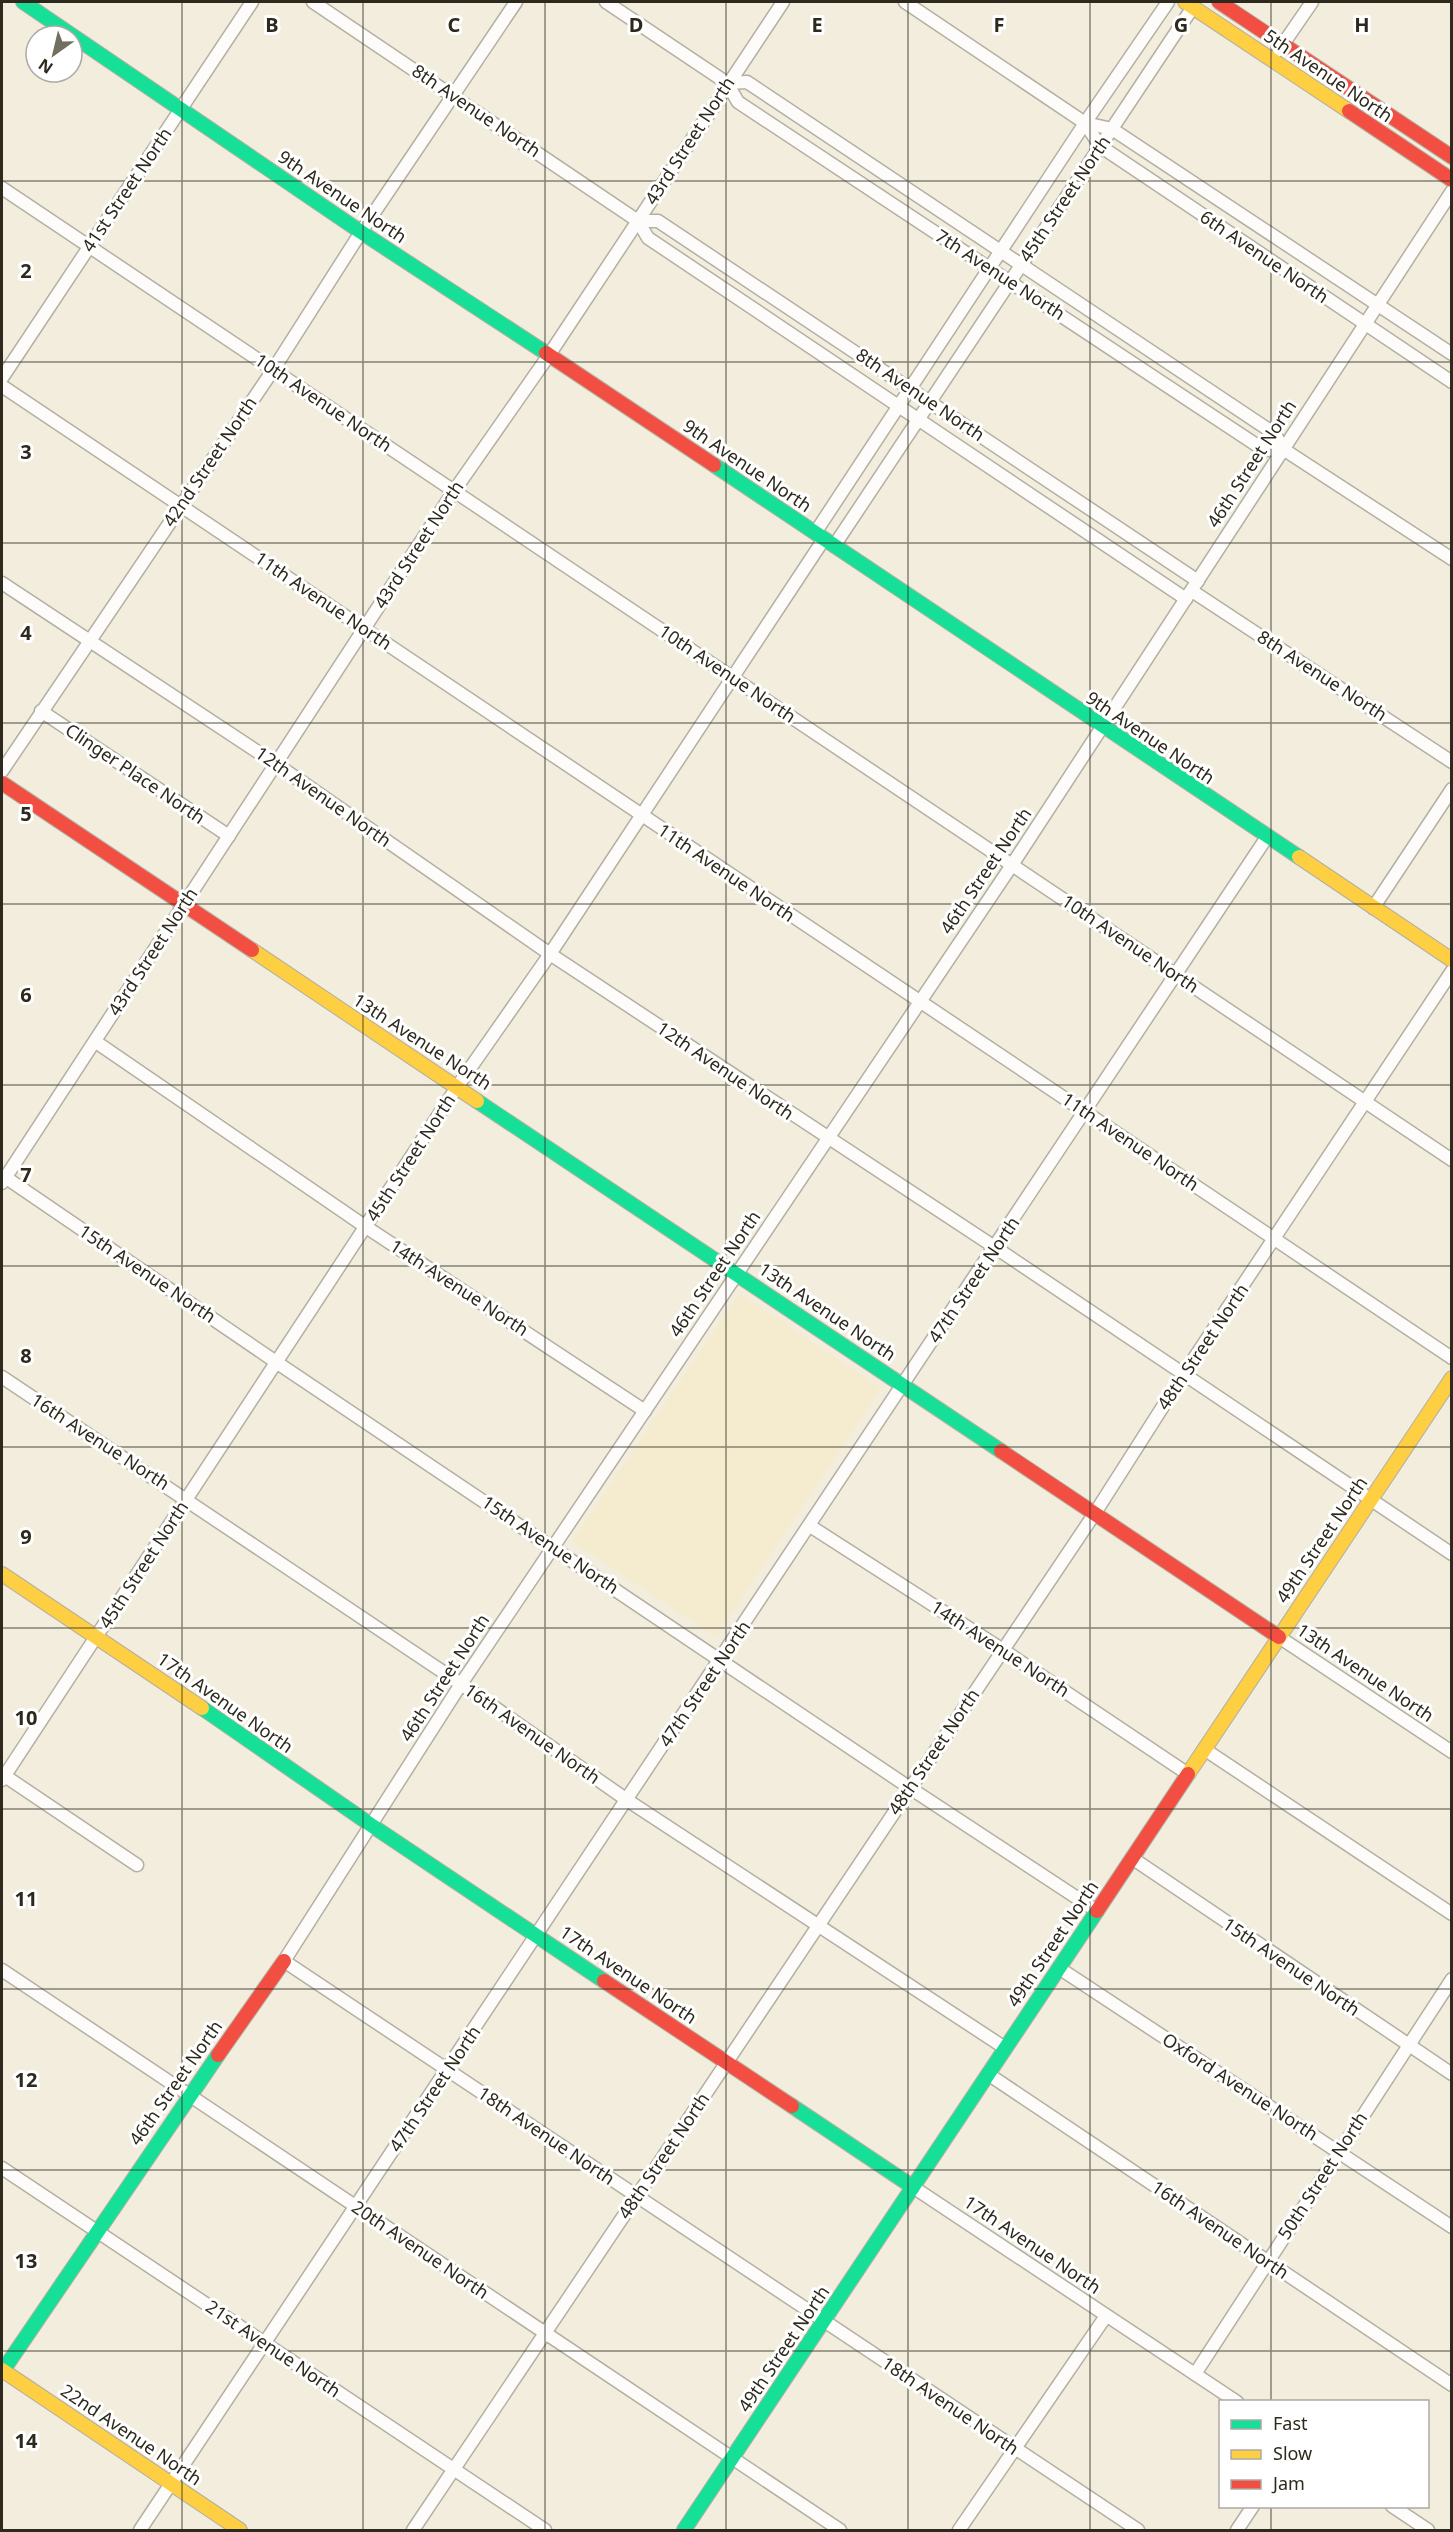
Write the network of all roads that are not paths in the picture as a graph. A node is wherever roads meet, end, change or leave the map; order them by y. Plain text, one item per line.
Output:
1 (23, 2) edge
2 (252, 2) edge
3 (313, 2) edge
4 (516, 2) edge
5 (606, 2) edge
6 (783, 2) edge
7 (905, 2) edge
8 (1168, 2) edge
9 (1219, 2) edge
10 (1312, 2) edge
11 (1190, 3) edge
12 (1283, 45) junction
13 (1272, 61) junction
14 (727, 83) junction
15 (453, 95) junction
16 (182, 110) junction
17 (1085, 123) junction
18 (1112, 129) junction
19 (1100, 146) junction
20 (1452, 157) edge
21 (1452, 180) edge
22 (2, 188) edge
23 (1452, 191) edge
24 (638, 221) junction
25 (361, 232) junction
26 (88, 246) junction
27 (1000, 252) junction
28 (1020, 264) junction
29 (989, 269) junction
30 (1009, 281) junction
31 (1377, 304) junction
32 (1363, 324) junction
33 (1452, 354) edge
34 (549, 355) junction
35 (273, 370) junction
36 (2, 378) edge
37 (1452, 382) edge
38 (2, 386) edge
39 (910, 388) junction
40 (929, 401) junction
41 (898, 407) junction
42 (917, 420) junction
43 (1283, 449) junction
44 (454, 491) junction
45 (180, 507) junction
46 (825, 539) junction
47 (1451, 557) edge
48 (2, 584) edge
49 (1192, 590) junction
50 (364, 629) junction
51 (89, 641) junction
52 (733, 678) junction
53 (41, 711) junction
54 (1101, 727) junction
55 (1452, 762) edge
56 (276, 764) junction
57 (2, 771) edge
58 (2, 783) edge
59 (1452, 789) edge
60 (641, 816) junction
61 (229, 836) junction
62 (1267, 837) junction
63 (1012, 865) junction
64 (182, 905) junction
65 (1373, 908) junction
66 (550, 954) junction
67 (1452, 960) edge
68 (1452, 971) edge
69 (1177, 975) junction
70 (920, 1002) junction
71 (96, 1042) junction
72 (457, 1087) junction
73 (1365, 1102) junction
74 (1086, 1112) junction
75 (828, 1139) junction
76 (1452, 1160) edge
77 (3, 1180) edge
78 (366, 1227) junction
79 (1275, 1239) junction
80 (996, 1248) junction
81 (738, 1273) junction
82 (1452, 1358) edge
83 (276, 1362) junction
84 (1183, 1375) junction
85 (2, 1377) edge
86 (1452, 1378) edge
87 (903, 1385) junction
88 (645, 1411) junction
89 (187, 1499) junction
90 (1371, 1499) junction
91 (1095, 1513) junction
92 (810, 1527) junction
93 (554, 1547) junction
94 (1452, 1554) edge
95 (2, 1574) edge
96 (98, 1636) junction
97 (1279, 1637) junction
98 (1003, 1650) junction
99 (721, 1660) junction
100 (461, 1684) junction
101 (1204, 1749) junction
102 (1452, 1752) edge
103 (1188, 1774) junction
104 (3, 1776) edge
105 (910, 1788) junction
106 (627, 1800) junction
107 (371, 1826) junction
108 (1132, 1858) junction
109 (137, 1866) dead end
110 (1097, 1911) junction
111 (1452, 1914) edge
112 (819, 1924) junction
113 (537, 1935) junction
114 (284, 1961) junction
115 (1059, 1968) junction
116 (2, 1970) edge
117 (1452, 1979) edge
118 (1408, 2046) junction
119 (1005, 2048) junction
120 (726, 2063) junction
121 (447, 2070) junction
122 (988, 2074) junction
123 (1452, 2074) edge
124 (189, 2096) junction
125 (1339, 2152) junction
126 (2, 2168) edge
127 (913, 2187) junction
128 (637, 2197) junction
129 (356, 2207) junction
130 (1452, 2227) edge
131 (96, 2231) junction
132 (1267, 2263) junction
133 (1106, 2316) junction
134 (824, 2321) junction
135 (545, 2334) junction
136 (264, 2344) junction
137 (2, 2371) edge
138 (1195, 2374) junction
139 (1452, 2385) edge
140 (1234, 2400) edge
141 (1014, 2448) junction
142 (732, 2458) junction
143 (454, 2470) junction
144 (173, 2483) junction
145 (1252, 2508) edge
146 (1395, 2508) edge
147 (140, 2530) edge
148 (240, 2530) edge
149 (413, 2530) edge
150 (544, 2530) edge
151 (684, 2530) edge
152 (840, 2530) edge
153 (959, 2530) edge
154 (1138, 2530) edge
155 (1237, 2530) edge
156 (1428, 2530) edge

1 - 16 street, 9th Avenue North
2 - 16 street, 41st Street North
3 - 15 street, 8th Avenue North
4 - 15 street, 42nd Street North
5 - 14 street, 7th Avenue North
6 - 14 street, 43rd Street North
7 - 17 street, 6th Avenue North
8 - 17 street, 45th Street North
9 - 12 street, 5th Avenue North
10 - 12 street
11 - 13 street, 5th Avenue North
11 - 18 street, 45th Street North
12 - 13 street
12 - 20 street, 5th Avenue North
13 - 21 street, 5th Avenue North
14 - 24 street, 43rd Street North
14 - 27 street, 7th Avenue North
14 - 29 street, 7th Avenue North
15 - 24 street, 8th Avenue North
15 - 25 street, 42nd Street North
16 - 25 street, 9th Avenue North
16 - 26 street, 41st Street North
17 - 18 street, 6th Avenue North
17 - 19 street, 6th Avenue North
17 - 27 street, 45th Street North
18 - 19 street, 45th Street North
18 - 31 street, 6th Avenue North
19 - 28 street, 45th Street North
19 - 32 street, 6th Avenue North
22 - 26 street, 10th Avenue North
23 - 31 street, 46th Street North
24 - 34 street, 43rd Street North
24 - 39 street, 8th Avenue North
24 - 41 street, 8th Avenue North
25 - 34 street, 9th Avenue North
25 - 35 street, 42nd Street North
26 - 35 street, 10th Avenue North
26 - 36 street, 41st Street North
27 - 28 street, 7th Avenue North
27 - 29 street, 45th Street North
28 - 30 street, 45th Street North
28 - 43 street, 7th Avenue North
29 - 30 street, 7th Avenue North
29 - 39 street, 45th Street North
30 - 40 street, 45th Street North
30 - 43 street, 7th Avenue North
31 - 32 street, 46th Street North
31 - 33 street, 6th Avenue North
32 - 37 street, 6th Avenue North
32 - 43 street, 46th Street North
34 - 44 street, 43rd Street North
34 - 46 street, 9th Avenue North
35 - 44 street, 10th Avenue North
35 - 45 street, 42nd Street North
38 - 45 street, 11th Avenue North
39 - 40 street, 8th Avenue North
39 - 41 street, 45th Street North
40 - 42 street, 45th Street North
40 - 49 street, 8th Avenue North
41 - 42 street, 8th Avenue North
41 - 46 street, 45th Street North
42 - 46 street, 45th Street North
42 - 49 street, 8th Avenue North
43 - 47 street, 7th Avenue North
43 - 49 street, 46th Street North
44 - 50 street, 43rd Street North
44 - 52 street, 10th Avenue North
45 - 50 street, 11th Avenue North
45 - 51 street, 42nd Street North
46 - 52 street, 45th Street North
46 - 54 street, 9th Avenue North
48 - 51 street, 12th Avenue North
49 - 54 street, 46th Street North
49 - 55 street, 8th Avenue North
50 - 56 street, 43rd Street North
50 - 60 street, 11th Avenue North
51 - 53 street, 42nd Street North
51 - 56 street, 12th Avenue North
52 - 60 street, 45th Street North
52 - 63 street, 10th Avenue North
53 - 57 street, 42nd Street North
53 - 61 street, Clinger Place North
54 - 62 street, 9th Avenue North
54 - 63 street, 46th Street North
56 - 61 street, 43rd Street North
56 - 66 street, 12th Avenue North
58 - 64 street, 13th Avenue North
59 - 65 street
60 - 66 street, 45th Street North
60 - 70 street, 11th Avenue North
61 - 64 street, 43rd Street North
62 - 65 street, 9th Avenue North
62 - 69 street, 47th Street North
63 - 69 street, 10th Avenue North
63 - 70 street, 46th Street North
64 - 71 street, 43rd Street North
64 - 72 street, 13th Avenue North
65 - 67 street, 9th Avenue North
66 - 72 street, 45th Street North
66 - 75 street, 12th Avenue North
68 - 73 street, 48th Street North
69 - 73 street, 10th Avenue North
69 - 74 street, 47th Street North
70 - 74 street, 11th Avenue North
70 - 75 street, 46th Street North
71 - 77 street, 43rd Street North
71 - 78 street, 14th Avenue North
72 - 78 street, 45th Street North
72 - 81 street, 13th Avenue North
73 - 76 street, 10th Avenue North
73 - 79 street, 48th Street North
74 - 79 street, 11th Avenue North
74 - 80 street, 47th Street North
75 - 80 street, 12th Avenue North
75 - 81 street, 46th Street North
77 - 83 street, 15th Avenue North
78 - 83 street, 45th Street North
78 - 88 street, 14th Avenue North
79 - 82 street, 11th Avenue North
79 - 84 street, 48th Street North
80 - 84 street, 12th Avenue North
80 - 87 street, 47th Street North
81 - 87 street, 13th Avenue North
81 - 88 street, 46th Street North
83 - 89 street, 45th Street North
83 - 93 street, 15th Avenue North
84 - 90 street, 12th Avenue North
84 - 91 street, 48th Street North
85 - 89 street, 16th Avenue North
86 - 90 street, 49th Street North
87 - 91 street, 13th Avenue North
87 - 92 street, 47th Street North
88 - 93 street, 46th Street North
89 - 96 street, 45th Street North
89 - 100 street, 16th Avenue North
90 - 94 street, 12th Avenue North
90 - 97 street, 49th Street North
91 - 97 street, 13th Avenue North
91 - 98 street, 48th Street North
92 - 98 street, 14th Avenue North
92 - 99 street, 47th Street North
93 - 99 street, 15th Avenue North
93 - 100 street, 46th Street North
95 - 96 street, 17th Avenue North
96 - 104 street, 45th Street North
96 - 107 street, 17th Avenue North
97 - 101 street, 49th Street North
97 - 102 street, 13th Avenue North
98 - 103 street, 14th Avenue North
98 - 105 street, 48th Street North
99 - 105 street, 15th Avenue North
99 - 106 street, 47th Street North
100 - 106 street, 16th Avenue North
100 - 107 street, 46th Street North
101 - 103 street, 49th Street North
101 - 111 street
103 - 108 street, 49th Street North
104 - 109 street
105 - 110 street, 15th Avenue North
105 - 112 street, 48th Street North
106 - 112 street, 16th Avenue North
106 - 113 street, 47th Street North
107 - 113 street, 17th Avenue North
107 - 114 street, 46th Street North
108 - 110 street, 49th Street North
108 - 118 street, 15th Avenue North
110 - 115 street, 49th Street North
112 - 119 street, 16th Avenue North
112 - 120 street, 48th Street North
113 - 120 street, 17th Avenue North
113 - 121 street, 47th Street North
114 - 121 street, 18th Avenue North
114 - 124 street, 46th Street North
115 - 119 street, 49th Street North
115 - 125 street, Oxford Avenue North
116 - 124 street, 20th Avenue North
117 - 118 street, 50th Street North
118 - 123 street, 15th Avenue North
118 - 125 street, 50th Street North
119 - 122 street, 49th Street North
120 - 127 street, 17th Avenue North
120 - 128 street, 48th Street North
121 - 128 street, 18th Avenue North
121 - 129 street, 47th Street North
122 - 127 street, 49th Street North
122 - 132 street, 16th Avenue North
124 - 129 street, 20th Avenue North
124 - 131 street, 46th Street North
125 - 130 street, Oxford Avenue North
125 - 132 street, 50th Street North
126 - 131 street, 21st Avenue North
127 - 133 street, 17th Avenue North
127 - 134 street, 49th Street North
128 - 134 street, 18th Avenue North
128 - 135 street, 48th Street North
129 - 135 street, 20th Avenue North
129 - 136 street, 47th Street North
131 - 136 street, 21st Avenue North
131 - 137 street, 46th Street North
132 - 138 street, 50th Street North
132 - 139 street, 16th Avenue North
133 - 138 street, 17th Avenue North
133 - 141 street
134 - 141 street, 18th Avenue North
134 - 142 street, 49th Street North
135 - 142 street, 20th Avenue North
135 - 143 street, 48th Street North
136 - 143 street, 21st Avenue North
136 - 144 street, 47th Street North
137 - 144 street, 22nd Avenue North
138 - 140 street, 17th Avenue North
141 - 153 street
141 - 154 street, 18th Avenue North
142 - 151 street, 49th Street North
142 - 152 street, 20th Avenue North
143 - 149 street, 48th Street North
143 - 150 street, 21st Avenue North
144 - 147 street, 47th Street North
144 - 148 street, 22nd Avenue North
145 - 155 street
146 - 156 street

